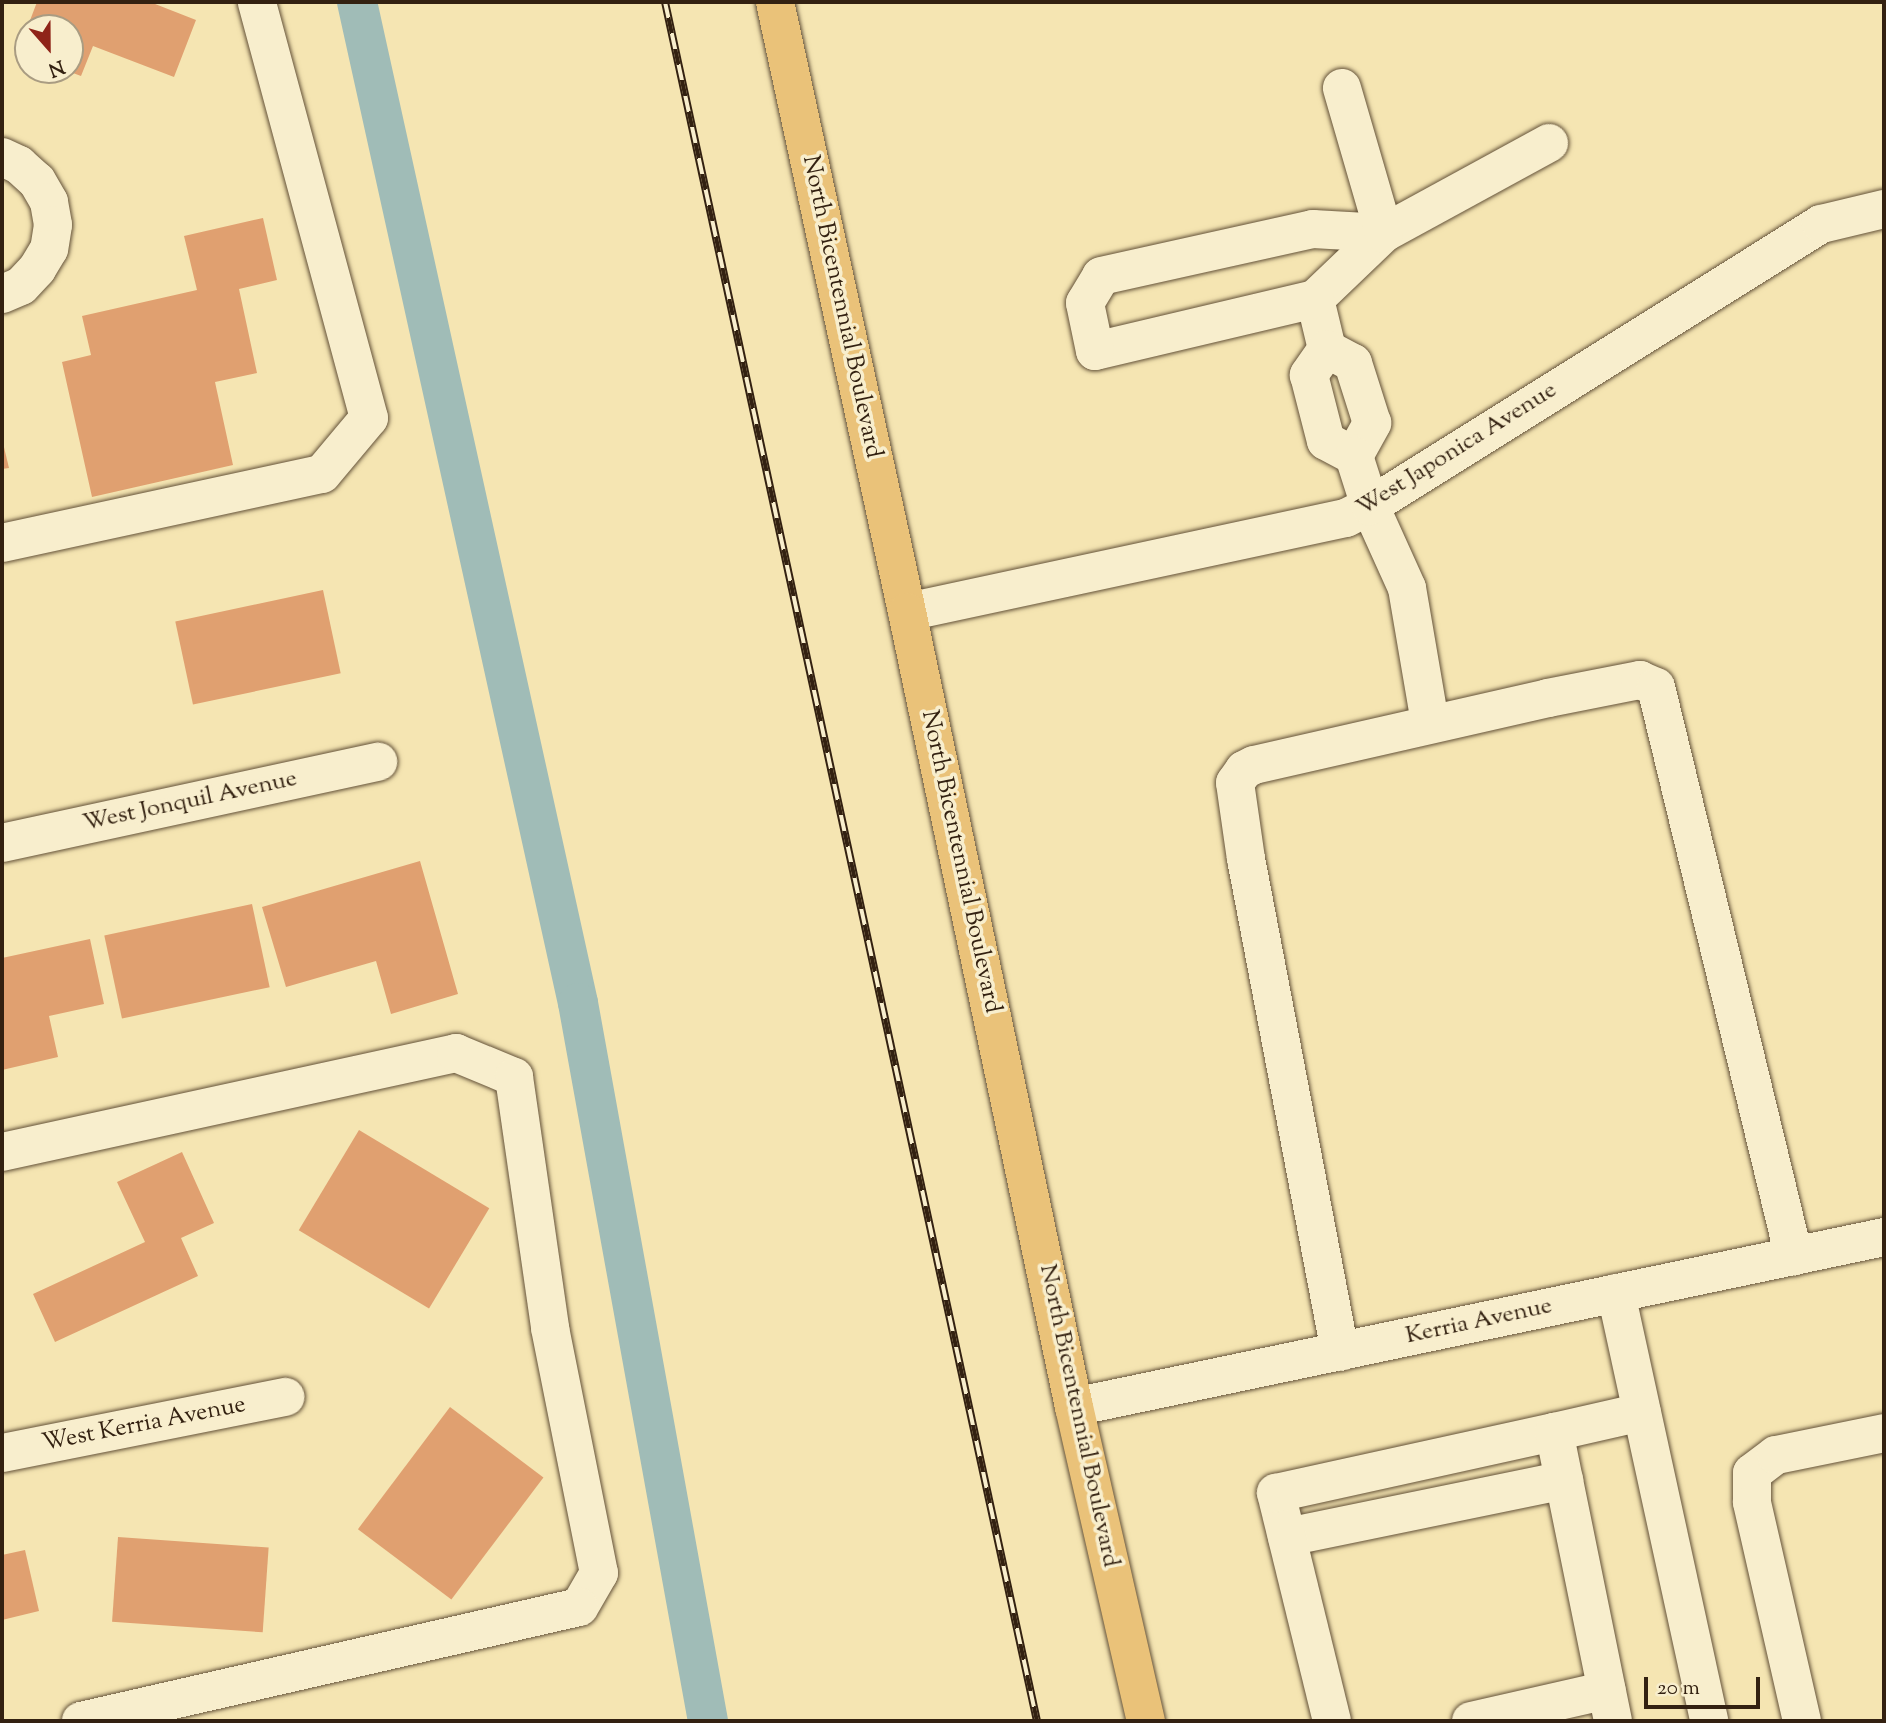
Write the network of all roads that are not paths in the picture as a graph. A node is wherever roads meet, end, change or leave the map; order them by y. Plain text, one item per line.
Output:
1 (257, 2) edge
2 (775, 2) edge
3 (1342, 88) dead end
4 (1549, 143) dead end
5 (2, 157) edge
6 (1884, 209) edge
7 (1384, 233) junction
8 (2, 294) edge
9 (1315, 299) junction
10 (1370, 506) junction
11 (2, 543) edge
12 (908, 612) junction
13 (1430, 723) junction
14 (378, 762) dead end
15 (2, 843) edge
16 (2, 1152) edge
17 (1884, 1237) edge
18 (1794, 1257) junction
19 (1616, 1293) junction
20 (1340, 1352) junction
21 (286, 1397) dead end
22 (1074, 1408) junction
23 (1642, 1412) junction
24 (1554, 1432) junction
25 (1884, 1433) edge
26 (2, 1452) edge
27 (1563, 1480) junction
28 (1287, 1537) junction
29 (1610, 1706) edge
30 (81, 1721) edge
31 (1146, 1721) edge
32 (1332, 1721) edge
33 (1471, 1721) edge
34 (1709, 1721) edge
35 (1802, 1721) edge

1 - 11 street
2 - 12 main road, North Bicentennial Boulevard
3 - 7 street
4 - 7 street
5 - 8 street
6 - 10 street, West Japonica Avenue
7 - 9 street
7 - 9 street
9 - 10 street
10 - 12 street, West Japonica Avenue
10 - 13 street
12 - 22 main road, North Bicentennial Boulevard
13 - 18 street
13 - 20 street
14 - 15 street, West Jonquil Avenue
16 - 30 street
17 - 18 street, Kerria Avenue
18 - 19 street, Kerria Avenue
19 - 20 street, Kerria Avenue
19 - 23 street
20 - 22 street, Kerria Avenue
21 - 26 street, West Kerria Avenue
22 - 31 main road, North Bicentennial Boulevard
23 - 24 street
23 - 34 street
24 - 27 street
24 - 28 street
25 - 35 street
27 - 28 street
27 - 29 street
28 - 32 street
29 - 33 street

